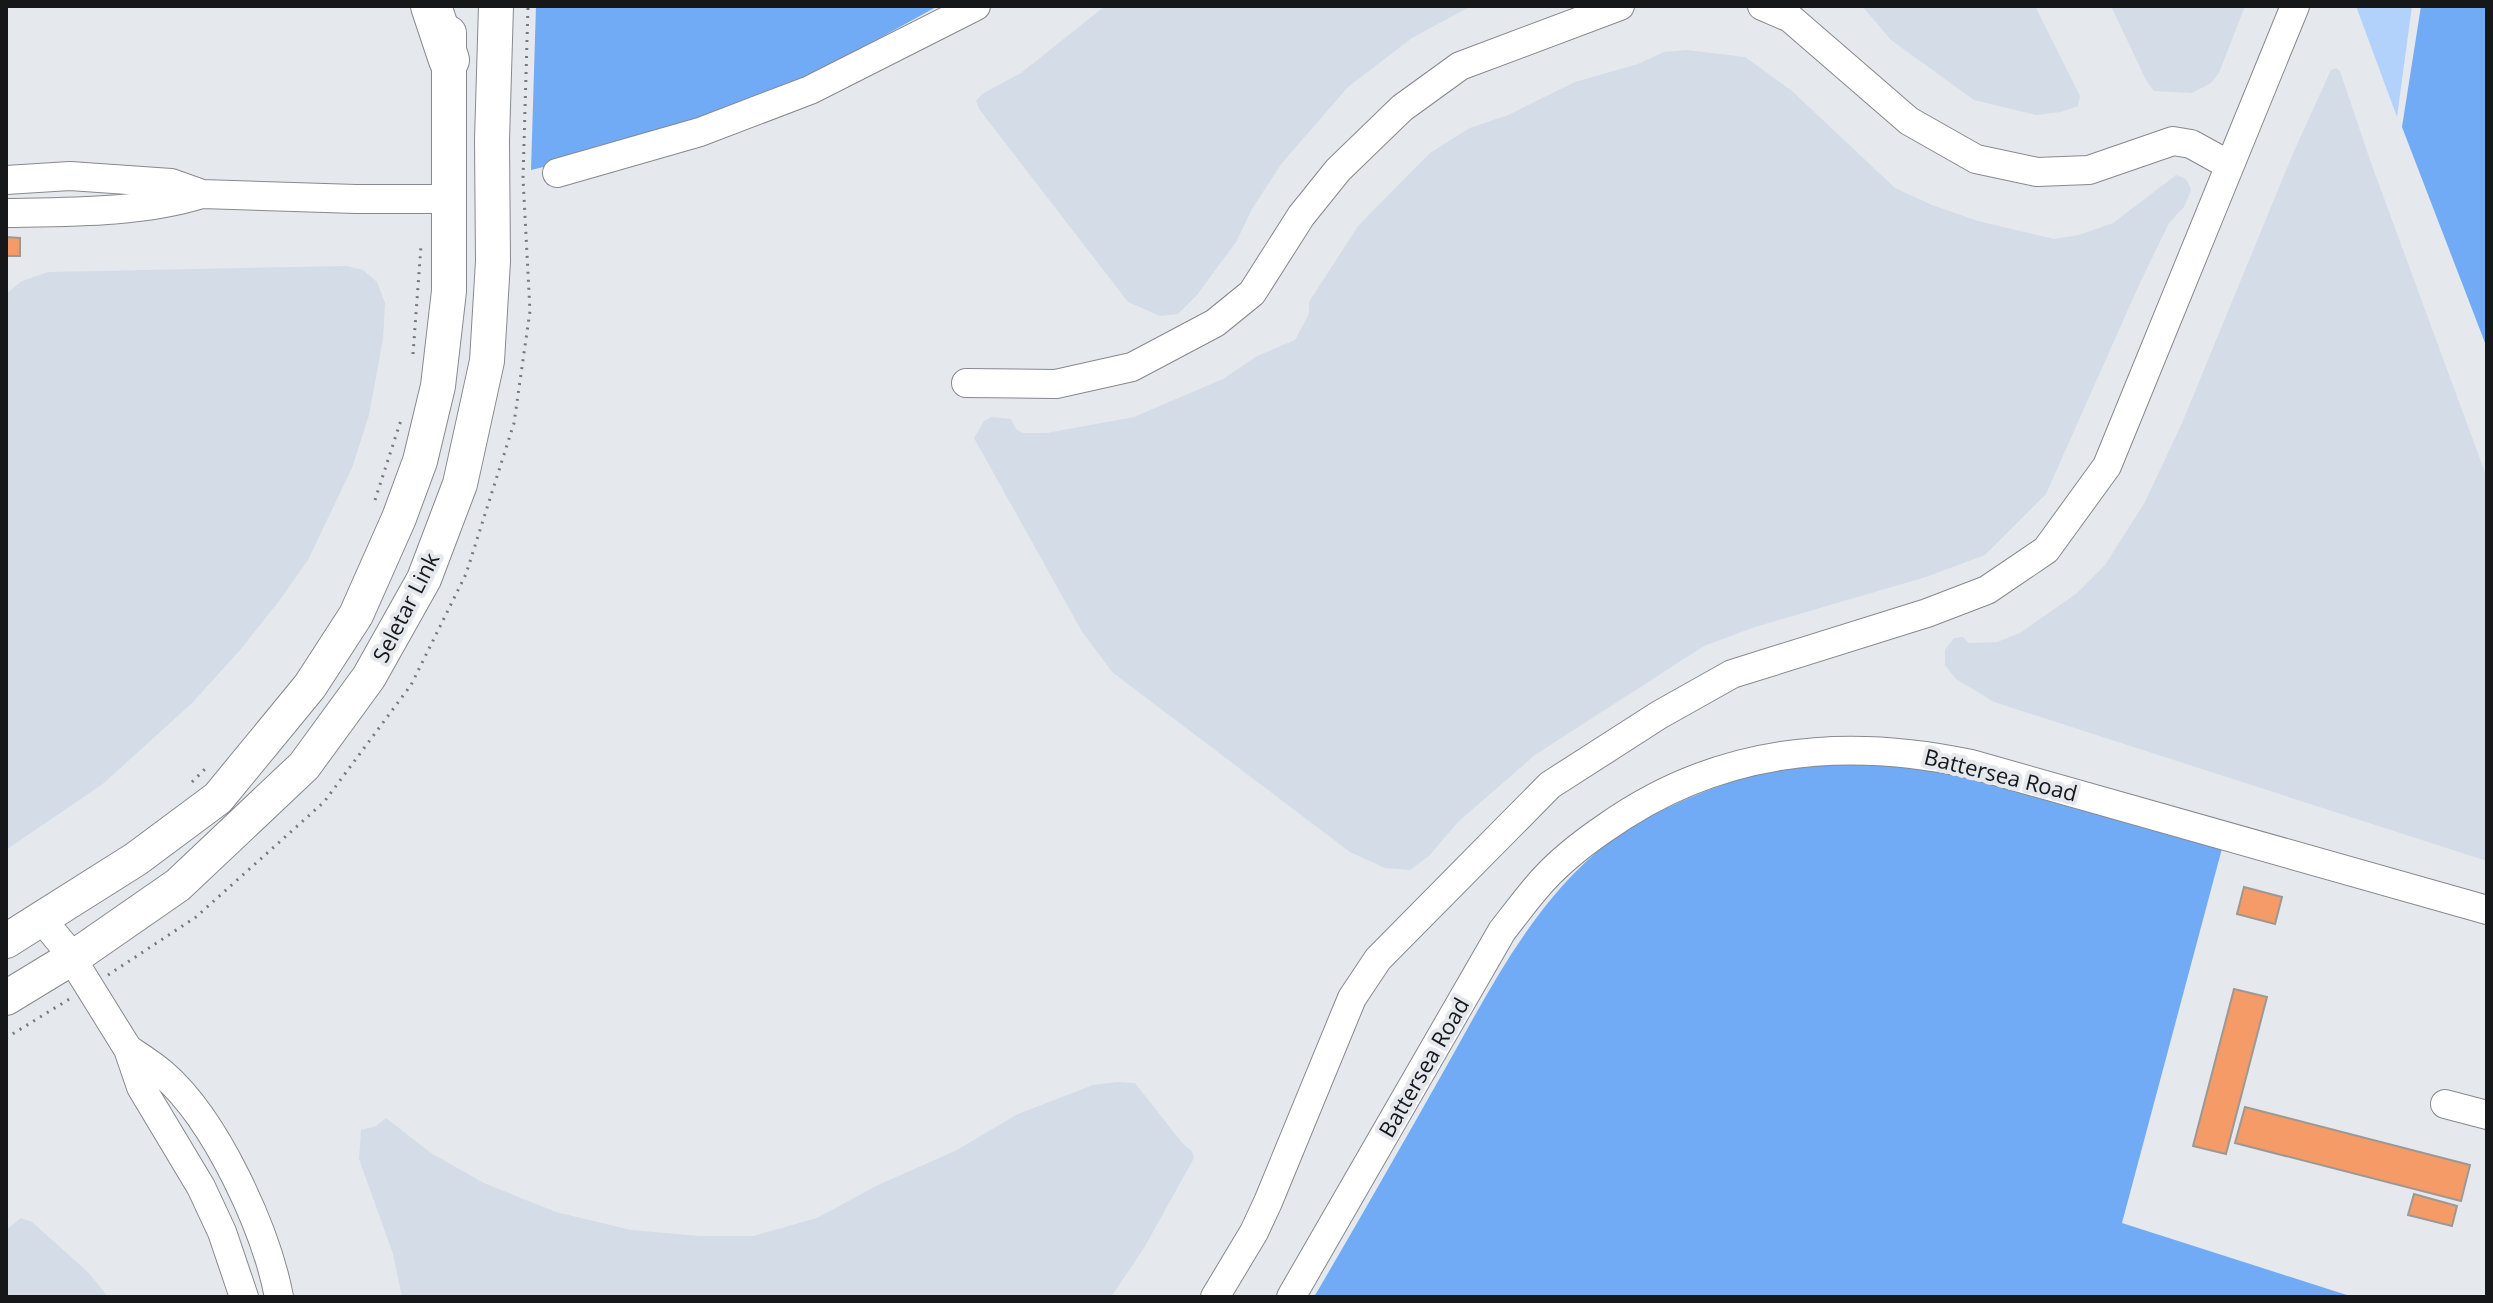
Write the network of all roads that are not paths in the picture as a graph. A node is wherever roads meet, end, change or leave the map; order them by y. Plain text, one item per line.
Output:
1 (431, 6) edge
2 (449, 6) edge
3 (496, 6) edge
4 (976, 6) edge
5 (1620, 6) edge
6 (1762, 6) edge
7 (2295, 6) edge
8 (449, 60) junction
9 (2229, 165) junction
10 (492, 167) junction
11 (557, 173) dead end
12 (6, 180) edge
13 (202, 194) junction
14 (449, 199) junction
15 (6, 213) edge
16 (966, 383) dead end
17 (2487, 910) edge
18 (39, 921) junction
19 (6, 941) edge
20 (70, 959) junction
21 (6, 998) edge
22 (128, 1049) junction
23 (2445, 1104) dead end
24 (2487, 1115) edge
25 (244, 1297) edge
26 (279, 1297) edge
27 (1215, 1297) edge
28 (1291, 1297) edge

1 - 8 highway
2 - 8 main road, Seletar Link
3 - 10 main road, Seletar Link
4 - 11 lane
5 - 16 lane
6 - 9 lane
7 - 9 lane
8 - 14 main road, Seletar Link
9 - 27 lane
10 - 14 main road
10 - 20 main road, Seletar Link
12 - 13 lane
13 - 14 lane
13 - 15 lane
14 - 18 main road, Seletar Link
17 - 28 lane, Battersea Road
18 - 19 main road, Seletar Link
18 - 20 lane
20 - 21 main road, Seletar Link
20 - 22 lane
22 - 25 lane
22 - 26 lane
23 - 24 lane

